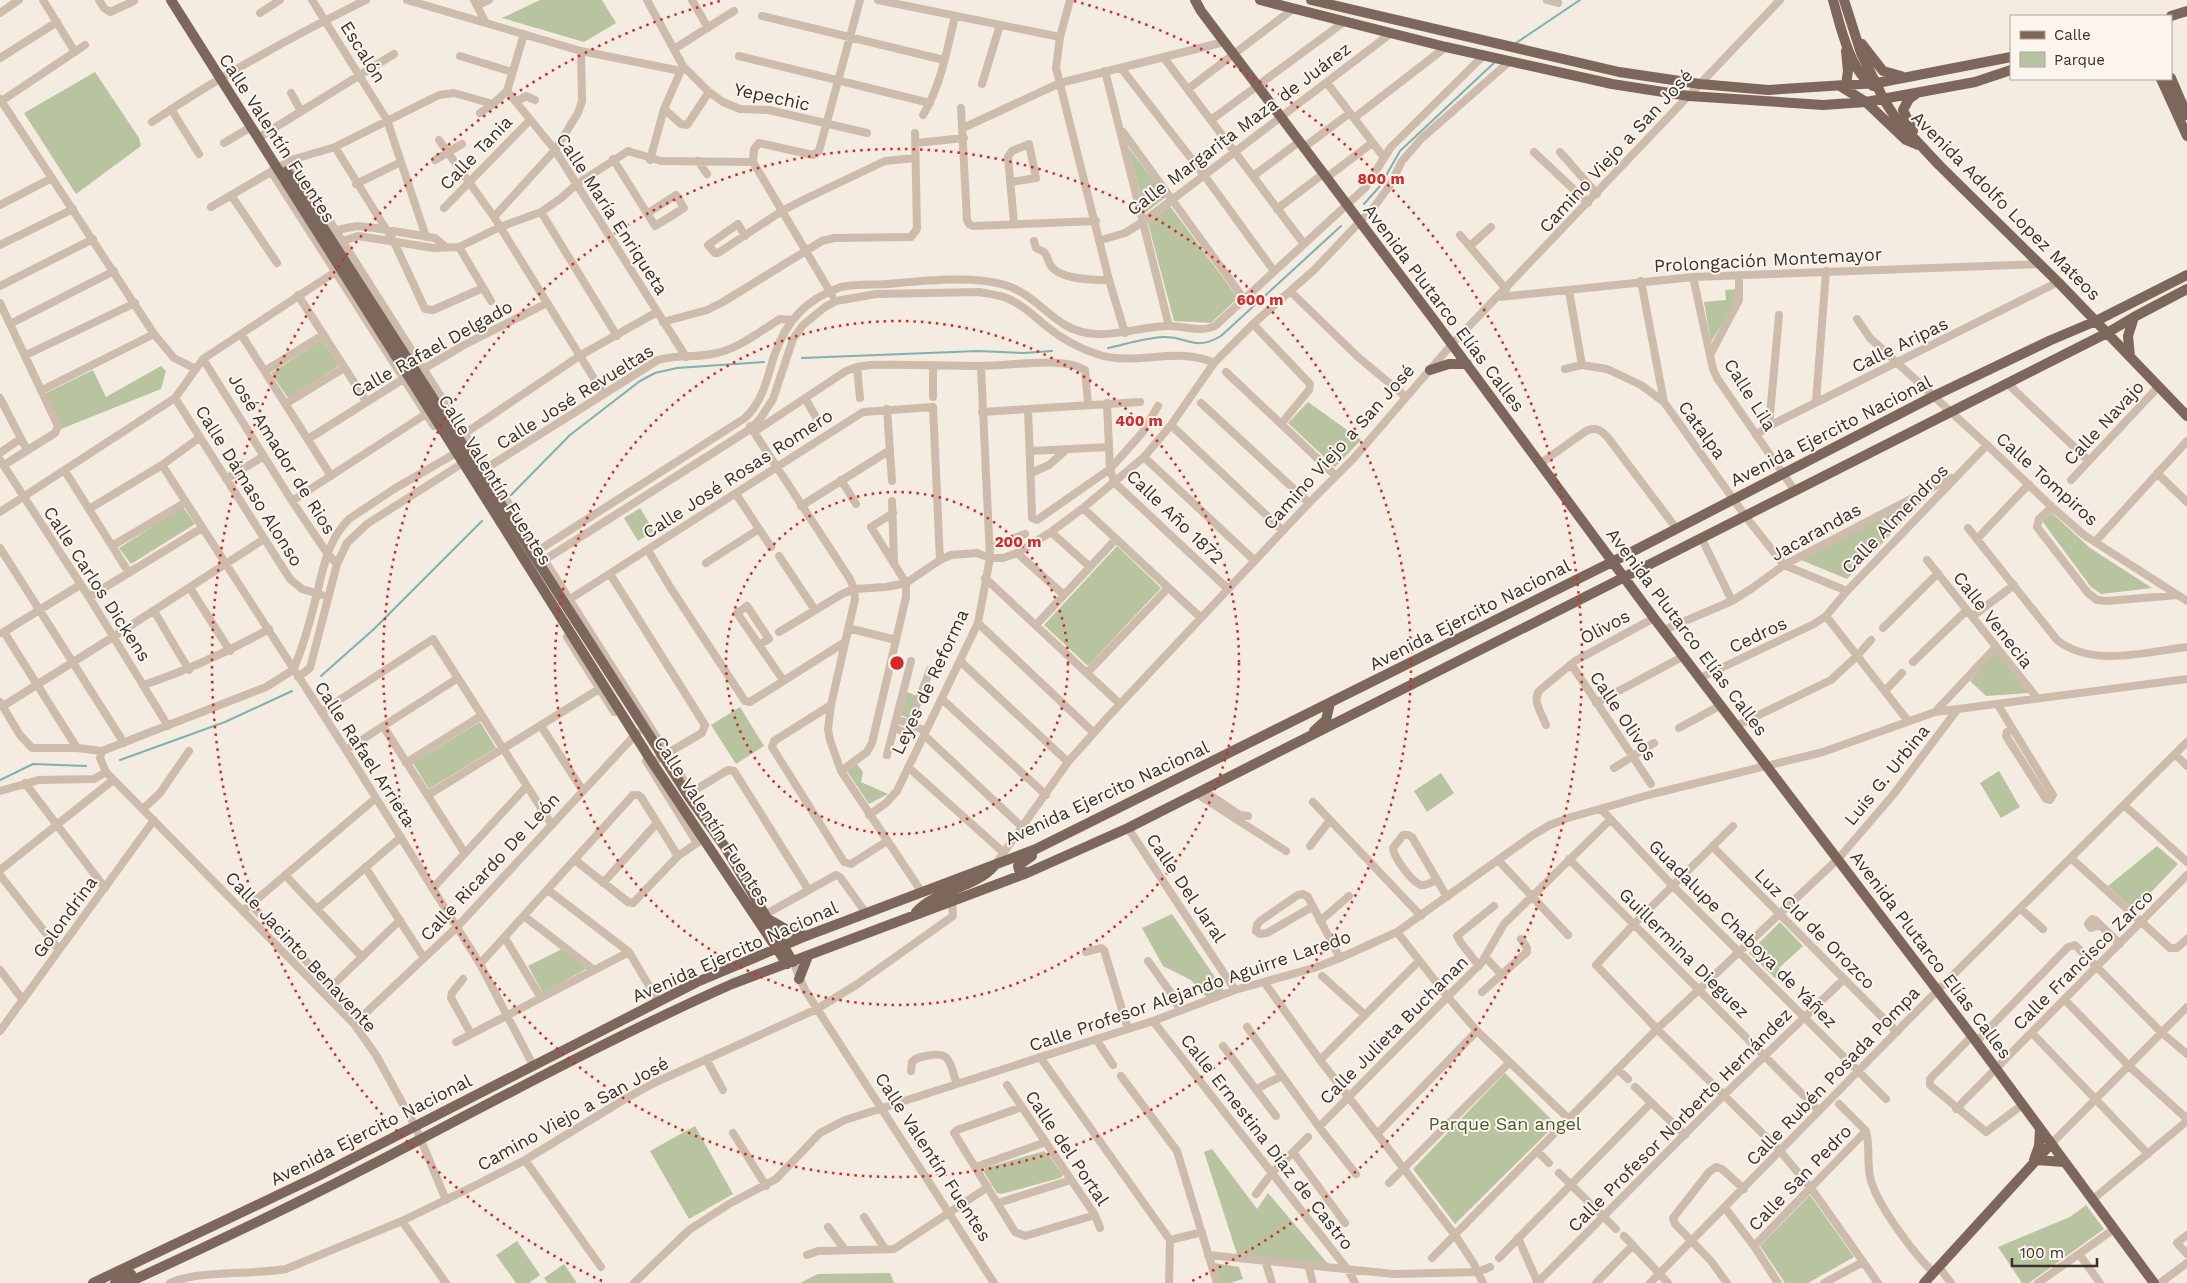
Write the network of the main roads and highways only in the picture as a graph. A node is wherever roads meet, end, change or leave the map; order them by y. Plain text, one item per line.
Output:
1 (171, 0) edge
2 (176, 0) edge
3 (1195, 0) edge
4 (1260, 0) edge
5 (1311, 0) edge
6 (1833, 0) edge
7 (1844, 0) edge
8 (2187, 11) edge
9 (2172, 15) edge
10 (1855, 35) junction
11 (1845, 43) junction
12 (2010, 57) edge
13 (1974, 66) junction
14 (2010, 70) edge
15 (1619, 72) junction
16 (223, 78) junction
17 (1910, 78) junction
18 (2161, 80) edge
19 (2172, 80) edge
20 (1975, 82) junction
21 (1612, 84) junction
22 (1843, 86) junction
23 (1880, 91) junction
24 (1917, 93) junction
25 (1866, 102) junction
26 (2187, 115) edge
27 (261, 136) junction
28 (2187, 136) edge
29 (1916, 139) junction
30 (1923, 148) junction
31 (2187, 275) edge
32 (2162, 288) junction
33 (2187, 289) edge
34 (2166, 300) junction
35 (2134, 317) junction
36 (2096, 321) junction
37 (2107, 333) junction
38 (2131, 358) junction
39 (1467, 364) junction
40 (1430, 370) road end
41 (2187, 416) edge
42 (1614, 561) junction
43 (535, 566) junction
44 (1626, 578) junction
45 (590, 632) road end
46 (591, 645) junction
47 (1330, 703) junction
48 (1308, 738) junction
49 (1050, 842) junction
50 (997, 862) junction
51 (738, 868) junction
52 (1027, 872) junction
53 (727, 875) junction
54 (862, 915) junction
55 (912, 916) junction
56 (768, 917) junction
57 (763, 930) junction
58 (864, 934) junction
59 (806, 936) junction
60 (780, 947) junction
61 (760, 956) junction
62 (808, 956) junction
63 (790, 963) junction
64 (726, 969) junction
65 (798, 976) road end
66 (702, 997) junction
67 (2040, 1129) junction
68 (2052, 1144) junction
69 (2035, 1162) junction
70 (2064, 1162) junction
71 (142, 1260) junction
72 (93, 1283) edge
73 (115, 1283) edge
74 (126, 1283) edge
75 (1924, 1283) edge
76 (2154, 1283) edge

1 - 16 main road, Calle Valentín Fuentes
2 - 16 main road, Calle Valentín Fuentes
3 - 39 main road, Avenida Plutarco Elías Calles
4 - 21 main road
5 - 15 main road
6 - 11 main road
7 - 10 main road
8 - 9 main road
10 - 17 main road
10 - 23 main road
11 - 22 main road
11 - 23 main road
12 - 13 main road
13 - 17 main road
13 - 20 main road
14 - 20 main road
15 - 21 main road
15 - 22 main road
16 - 27 main road, Calle Valentín Fuentes
16 - 27 main road, Calle Valentín Fuentes
17 - 23 main road
18 - 28 main road
19 - 26 main road
20 - 24 main road
21 - 25 main road
22 - 23 main road
22 - 25 main road
23 - 24 main road
23 - 25 main road
23 - 29 main road, Avenida Adolfo Lopez Mateos
24 - 29 main road
25 - 30 main road
27 - 43 main road, Calle Valentín Fuentes
29 - 30 main road, Avenida Adolfo Lopez Mateos
30 - 36 main road, Avenida Adolfo Lopez Mateos
31 - 32 main road, Avenida Ejercito Nacional
32 - 34 main road
32 - 36 main road, Avenida Ejercito Nacional
33 - 34 main road, Avenida Ejercito Nacional
34 - 35 main road, Avenida Ejercito Nacional
35 - 37 main road, Avenida Ejercito Nacional
35 - 38 main road
36 - 37 main road, Avenida Adolfo Lopez Mateos
36 - 42 main road, Avenida Ejercito Nacional
37 - 38 main road, Avenida Adolfo Lopez Mateos
37 - 44 main road, Avenida Ejercito Nacional
38 - 41 main road, Avenida Adolfo Lopez Mateos
39 - 40 main road
39 - 42 main road, Avenida Plutarco Elías Calles
42 - 44 main road, Avenida Plutarco Elías Calles
42 - 47 main road, Avenida Ejercito Nacional
43 - 46 main road, Calle Valentín Fuentes
43 - 53 main road, Calle Valentín Fuentes
44 - 48 main road, Avenida Ejercito Nacional
44 - 67 main road, Avenida Plutarco Elías Calles
45 - 46 main road
46 - 51 main road, Calle Valentín Fuentes
47 - 48 main road
47 - 49 main road, Avenida Ejercito Nacional
48 - 52 main road, Avenida Ejercito Nacional
49 - 50 main road, Avenida Ejercito Nacional
49 - 52 main road
50 - 54 main road, Avenida Ejercito Nacional
50 - 55 main road
51 - 53 main road
51 - 56 main road, Calle Valentín Fuentes
52 - 55 main road, Avenida Ejercito Nacional
53 - 57 main road, Calle Valentín Fuentes
54 - 58 main road
54 - 59 main road, Avenida Ejercito Nacional
55 - 58 main road, Avenida Ejercito Nacional
56 - 59 main road
56 - 60 main road, Calle Valentín Fuentes
57 - 60 main road, Calle Valentín Fuentes
57 - 61 main road
58 - 62 main road, Avenida Ejercito Nacional
59 - 60 main road, Avenida Ejercito Nacional
60 - 61 main road, Avenida Ejercito Nacional
60 - 63 main road, Calle Valentín Fuentes
61 - 64 main road, Avenida Ejercito Nacional
62 - 63 main road, Avenida Ejercito Nacional
62 - 65 main road
63 - 66 main road, Avenida Ejercito Nacional
64 - 66 main road
64 - 71 main road, Avenida Ejercito Nacional
66 - 74 main road, Avenida Ejercito Nacional
67 - 68 main road, Avenida Plutarco Elías Calles
67 - 69 main road
68 - 69 main road
68 - 70 main road, Avenida Plutarco Elías Calles
69 - 70 main road
69 - 75 main road
70 - 76 main road, Avenida Plutarco Elías Calles
71 - 72 main road, Avenida Ejercito Nacional
71 - 73 main road

